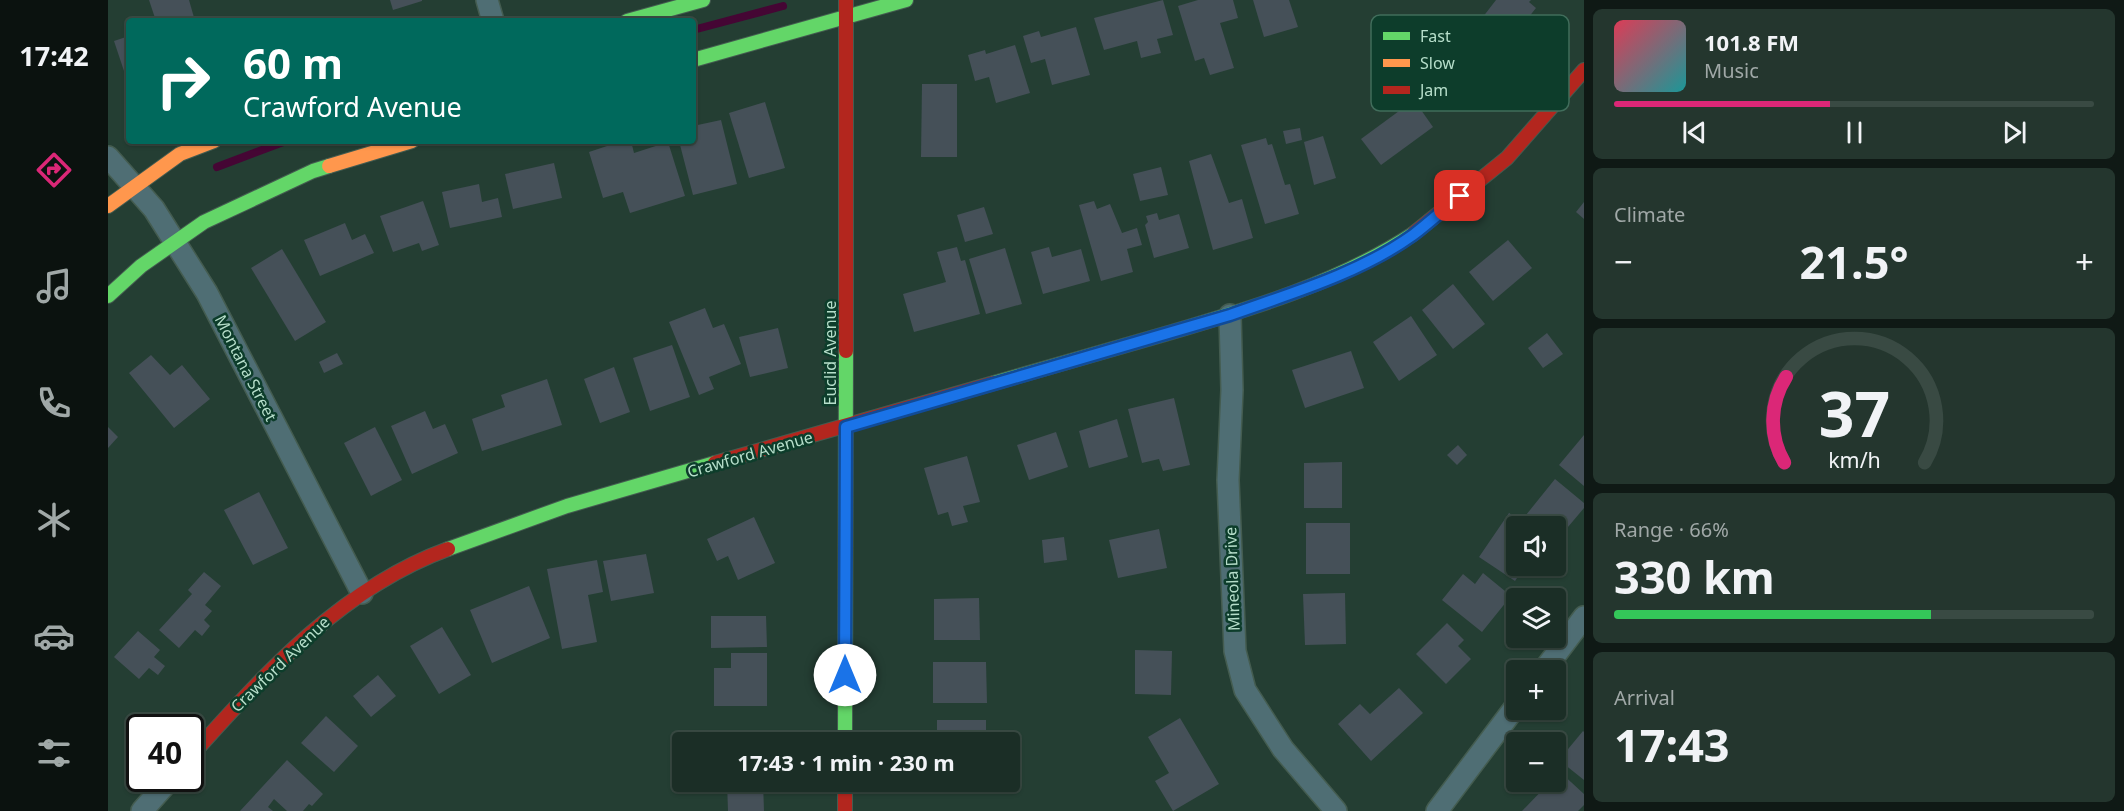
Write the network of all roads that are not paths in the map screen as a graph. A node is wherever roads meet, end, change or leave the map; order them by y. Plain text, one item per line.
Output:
1 (488, 0) edge
2 (703, 0) edge
3 (846, 0) edge
4 (906, 0) edge
5 (493, 18) edge
6 (638, 18) edge
7 (847, 18) junction
8 (696, 59) edge
9 (1584, 70) edge
10 (1569, 87) edge
11 (1548, 111) edge
12 (206, 144) edge
13 (402, 144) edge
14 (108, 157) edge
15 (135, 185) junction
16 (108, 206) edge
17 (176, 242) junction
18 (108, 296) edge
19 (1230, 315) junction
20 (846, 427) junction
21 (362, 593) junction
22 (1584, 617) edge
23 (1552, 660) edge
24 (1506, 719) edge
25 (845, 732) edge
26 (204, 741) edge
27 (159, 792) edge
28 (845, 792) edge
29 (142, 811) edge
30 (845, 811) edge
31 (1336, 811) edge
32 (1437, 811) edge

1 - 5 street
2 - 6 street
3 - 7 street, Euclid Avenue
4 - 7 street
7 - 8 street
7 - 20 street, Euclid Avenue
9 - 10 street, Crawford Avenue
11 - 19 street, Crawford Avenue
12 - 15 street
13 - 17 street
14 - 15 street, Montana Street
15 - 16 street
15 - 17 street, Montana Street
17 - 18 street
17 - 21 street, Montana Street
19 - 20 street, Crawford Avenue
19 - 31 street, Mineola Drive
20 - 21 street, Crawford Avenue
20 - 25 street, Euclid Avenue
21 - 26 street, Crawford Avenue
22 - 23 street
24 - 32 street
27 - 29 street
28 - 30 street

